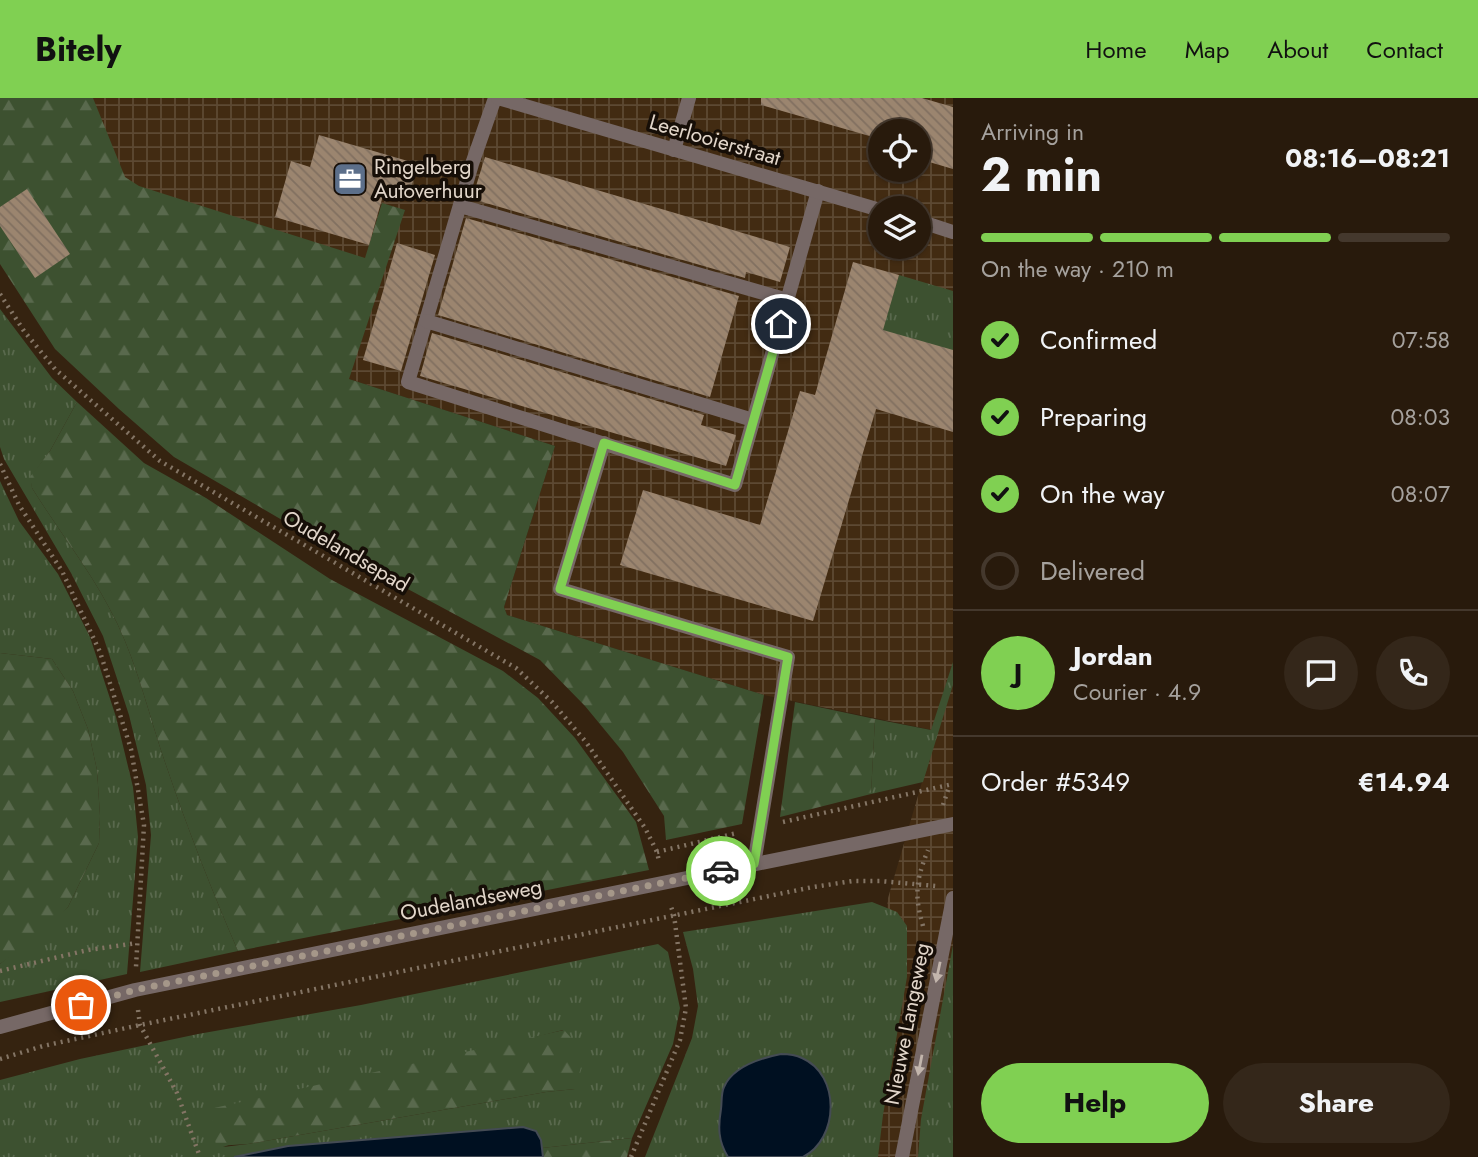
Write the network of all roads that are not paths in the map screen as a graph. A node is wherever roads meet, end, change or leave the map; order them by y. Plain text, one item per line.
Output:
1 (496, 98) edge
2 (689, 98) edge
3 (674, 150) junction
4 (818, 191) junction
5 (460, 205) junction
6 (868, 206) edge
7 (931, 226) edge
8 (953, 232) edge
9 (788, 300) junction
10 (426, 321) junction
11 (753, 421) junction
12 (604, 443) junction
13 (953, 824) edge
14 (754, 864) junction
15 (953, 898) edge
16 (0, 1027) edge
17 (902, 1157) edge

1 - 3 street, Leerlooierstraat
1 - 5 street
2 - 3 street
3 - 4 street, Leerlooierstraat
4 - 6 street, Leerlooierstraat
4 - 9 street
5 - 9 street
5 - 10 street
7 - 8 street
9 - 11 street
10 - 11 street
10 - 12 street
11 - 12 street
12 - 14 street
13 - 14 street, Oudelandseweg
14 - 16 street, Oudelandseweg
15 -> 17 street, Nieuwe Langeweg

